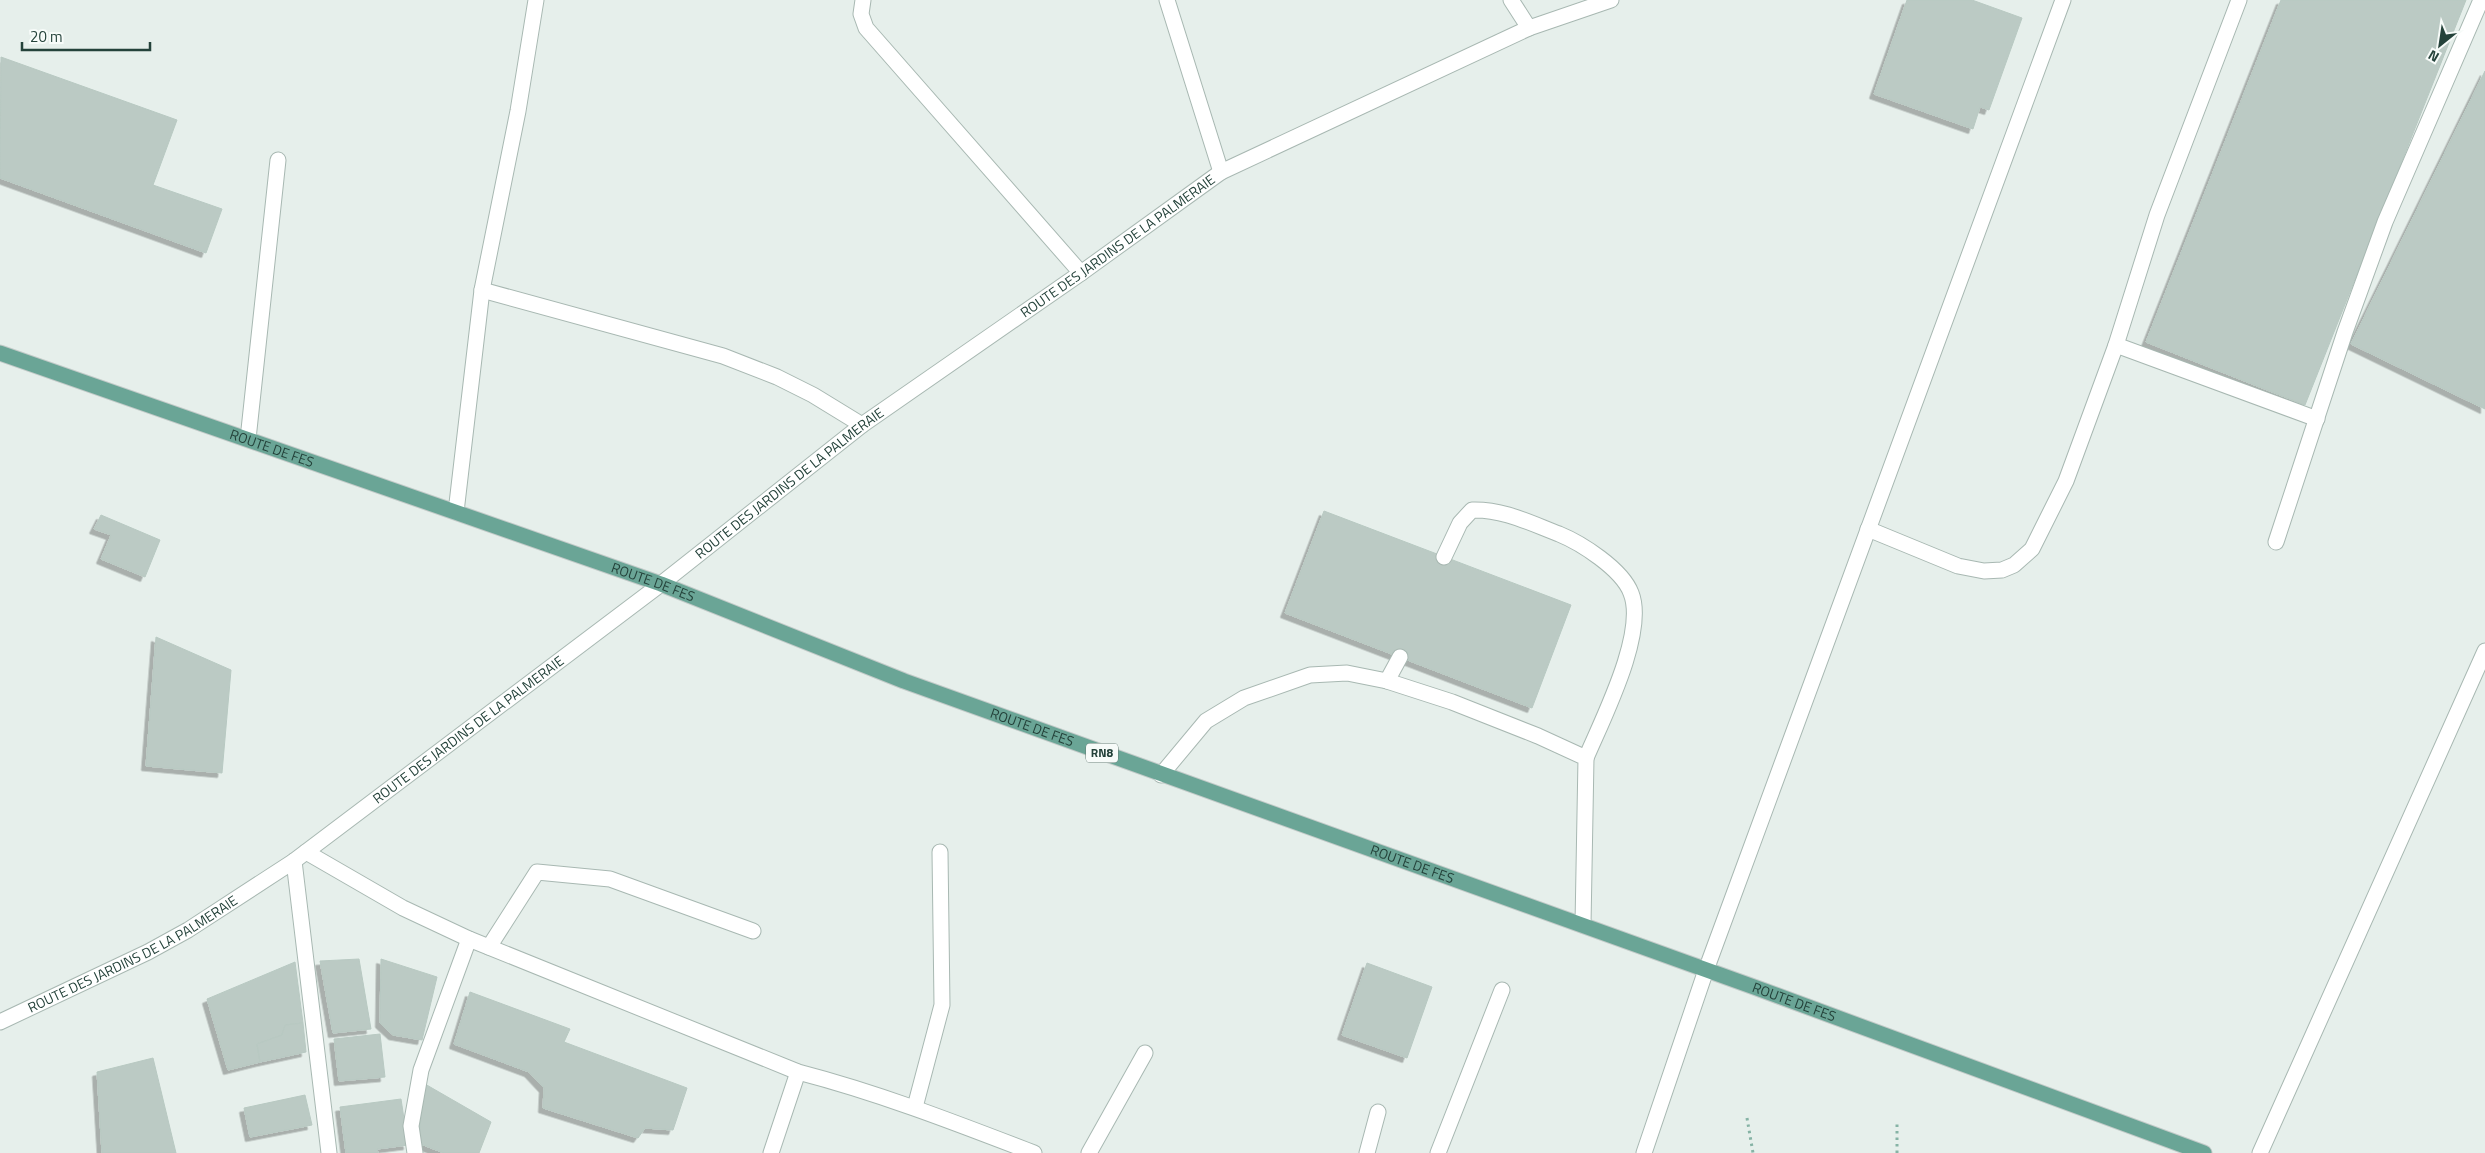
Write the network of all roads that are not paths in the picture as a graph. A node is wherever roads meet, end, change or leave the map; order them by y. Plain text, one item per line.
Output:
1 (536, 0) edge
2 (863, 0) edge
3 (1167, 0) edge
4 (1511, 0) edge
5 (1611, 0) edge
6 (2063, 0) edge
7 (2239, 0) edge
8 (2481, 0) edge
9 (1530, 28) junction
10 (278, 160) dead end
11 (1221, 172) junction
12 (1081, 273) junction
13 (482, 290) junction
14 (2116, 345) junction
15 (0, 352) edge
16 (2317, 419) junction
17 (862, 425) junction
18 (248, 439) junction
19 (456, 512) junction
20 (1868, 529) junction
21 (2276, 542) dead end
22 (1444, 557) dead end
23 (661, 584) junction
24 (2485, 651) edge
25 (1400, 657) dead end
26 (1387, 681) junction
27 (1586, 758) junction
28 (1161, 775) junction
29 (940, 852) dead end
30 (300, 856) junction
31 (1583, 925) junction
32 (753, 931) dead end
33 (469, 939) junction
34 (489, 947) junction
35 (1706, 970) junction
36 (1502, 990) dead end
37 (0, 1022) edge
38 (1145, 1053) dead end
39 (798, 1072) junction
40 (915, 1106) junction
41 (1378, 1112) dead end
42 (329, 1153) edge
43 (416, 1153) edge
44 (771, 1153) edge
45 (1034, 1153) edge
46 (1089, 1153) edge
47 (1367, 1153) edge
48 (1438, 1153) edge
49 (1644, 1153) edge
50 (2204, 1153) edge
51 (2260, 1153) edge

1 - 13 street
2 - 12 street
3 - 11 street
4 - 9 street
5 - 9 street, ROUTE DES JARDINS DE LA PALMERAIE
6 - 20 street
7 - 14 street
8 - 16 street
9 - 11 street, ROUTE DES JARDINS DE LA PALMERAIE
10 - 18 street
11 - 12 street, ROUTE DES JARDINS DE LA PALMERAIE
12 - 17 street, ROUTE DES JARDINS DE LA PALMERAIE
13 - 17 street
13 - 19 street
14 - 16 street
14 - 20 street
15 - 18 main road, ROUTE DE FES / RN8
16 - 21 street
17 - 23 street, ROUTE DES JARDINS DE LA PALMERAIE
18 - 19 main road, ROUTE DE FES / RN8
19 - 23 main road, ROUTE DE FES / RN8
20 - 35 street
22 - 27 street
23 - 28 main road, ROUTE DE FES / RN8
23 - 30 street, ROUTE DES JARDINS DE LA PALMERAIE
24 - 51 street
25 - 26 street
26 - 27 street
26 - 28 street
27 - 31 street
28 - 31 main road, ROUTE DE FES / RN8
29 - 40 street
30 - 33 street
30 - 37 street, ROUTE DES JARDINS DE LA PALMERAIE
30 - 42 street
31 - 35 main road, ROUTE DE FES / RN8
32 - 34 street
33 - 34 street
33 - 43 street
34 - 39 street
35 - 49 street
35 - 50 main road, ROUTE DE FES / RN8
36 - 48 street
38 - 46 street
39 - 40 street
39 - 44 street
40 - 45 street
41 - 47 street

